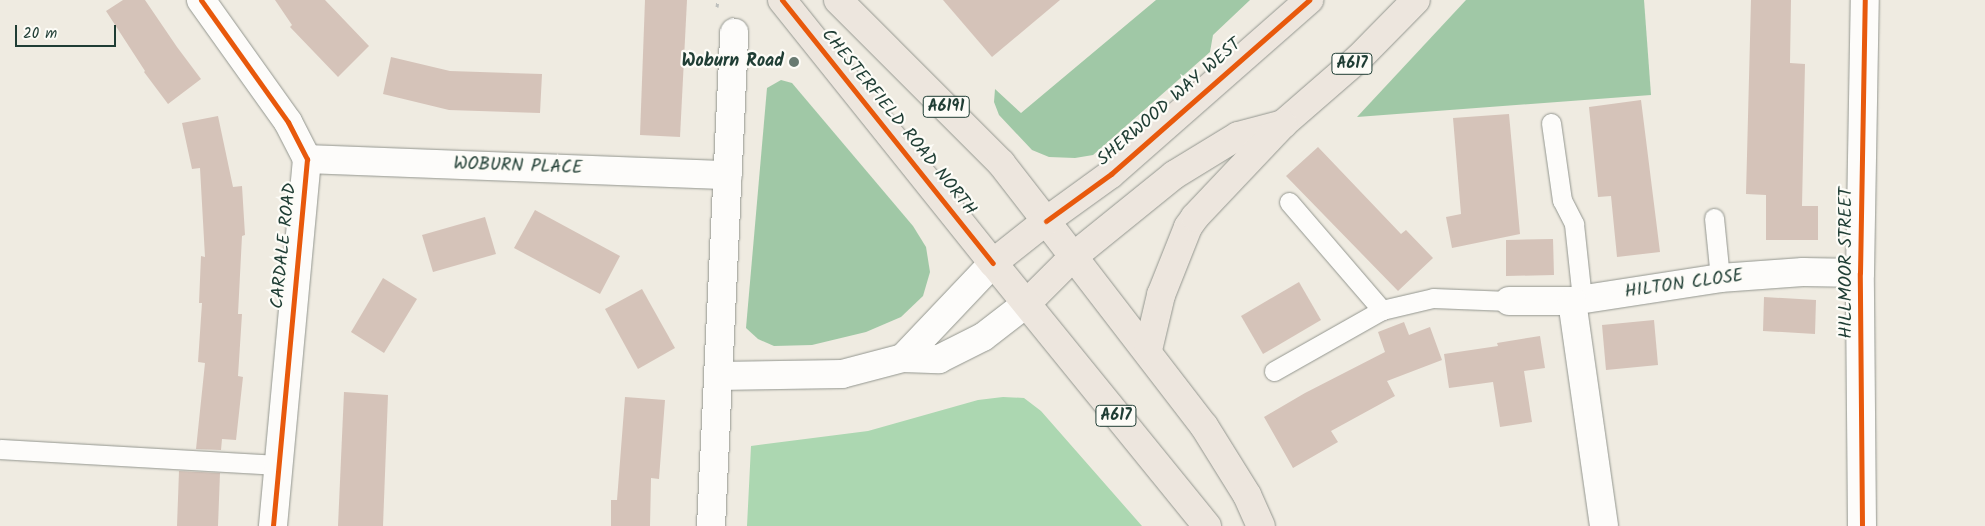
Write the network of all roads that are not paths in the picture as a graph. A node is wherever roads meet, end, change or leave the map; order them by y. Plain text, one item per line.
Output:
1 (201, 0) edge
2 (782, 0) edge
3 (838, 0) edge
4 (1308, 0) edge
5 (1416, 0) edge
6 (1865, 0) edge
7 (734, 33) dead end
8 (1550, 123) dead end
9 (1283, 124) junction
10 (307, 159) junction
11 (728, 175) junction
12 (1289, 202) dead end
13 (1714, 218) dead end
14 (1046, 221) junction
15 (1074, 256) junction
16 (993, 263) junction
17 (1860, 273) junction
18 (1720, 278) junction
19 (1577, 300) junction
20 (1509, 301) joint
21 (1027, 303) junction
22 (1382, 310) junction
23 (1148, 350) junction
24 (903, 358) junction
25 (1274, 371) dead end
26 (718, 376) junction
27 (0, 449) edge
28 (278, 465) junction
29 (273, 526) edge
30 (711, 526) edge
31 (1207, 526) edge
32 (1261, 526) edge
33 (1604, 526) edge
34 (1862, 526) edge

1 - 10 street, CARDALE ROAD
2 - 16 main road, CHESTERFIELD ROAD NORTH
3 - 14 main road, CHESTERFIELD ROAD NORTH / A6191
4 - 14 main road, SHERWOOD WAY WEST
5 - 9 main road, A617
6 - 17 street, HILLMOOR STREET
7 - 11 street
8 - 19 lane
9 - 15 main road, A617
9 - 23 main road, A617
10 - 11 street, WOBURN PLACE
10 - 28 street, CARDALE ROAD
11 - 26 street
12 - 22 lane
13 - 18 lane
14 - 15 main road, CHESTERFIELD ROAD NORTH
14 - 16 main road, SHERWOOD WAY WEST
15 - 21 main road, A617
15 - 23 main road, CHESTERFIELD ROAD NORTH
16 - 21 main road, CHESTERFIELD ROAD NORTH / A617
16 - 24 street
17 - 18 street, HILTON CLOSE
17 - 34 street, HILLMOOR STREET
18 - 19 street, HILTON CLOSE
19 - 20 street, HILTON CLOSE
19 - 33 street
20 - 22 lane
21 - 24 street
21 - 31 main road, CHESTERFIELD ROAD NORTH / A617
22 - 25 lane
23 - 32 main road, CHESTERFIELD ROAD NORTH
24 - 26 street
26 - 30 street
27 - 28 lane
28 - 29 street, CARDALE ROAD

